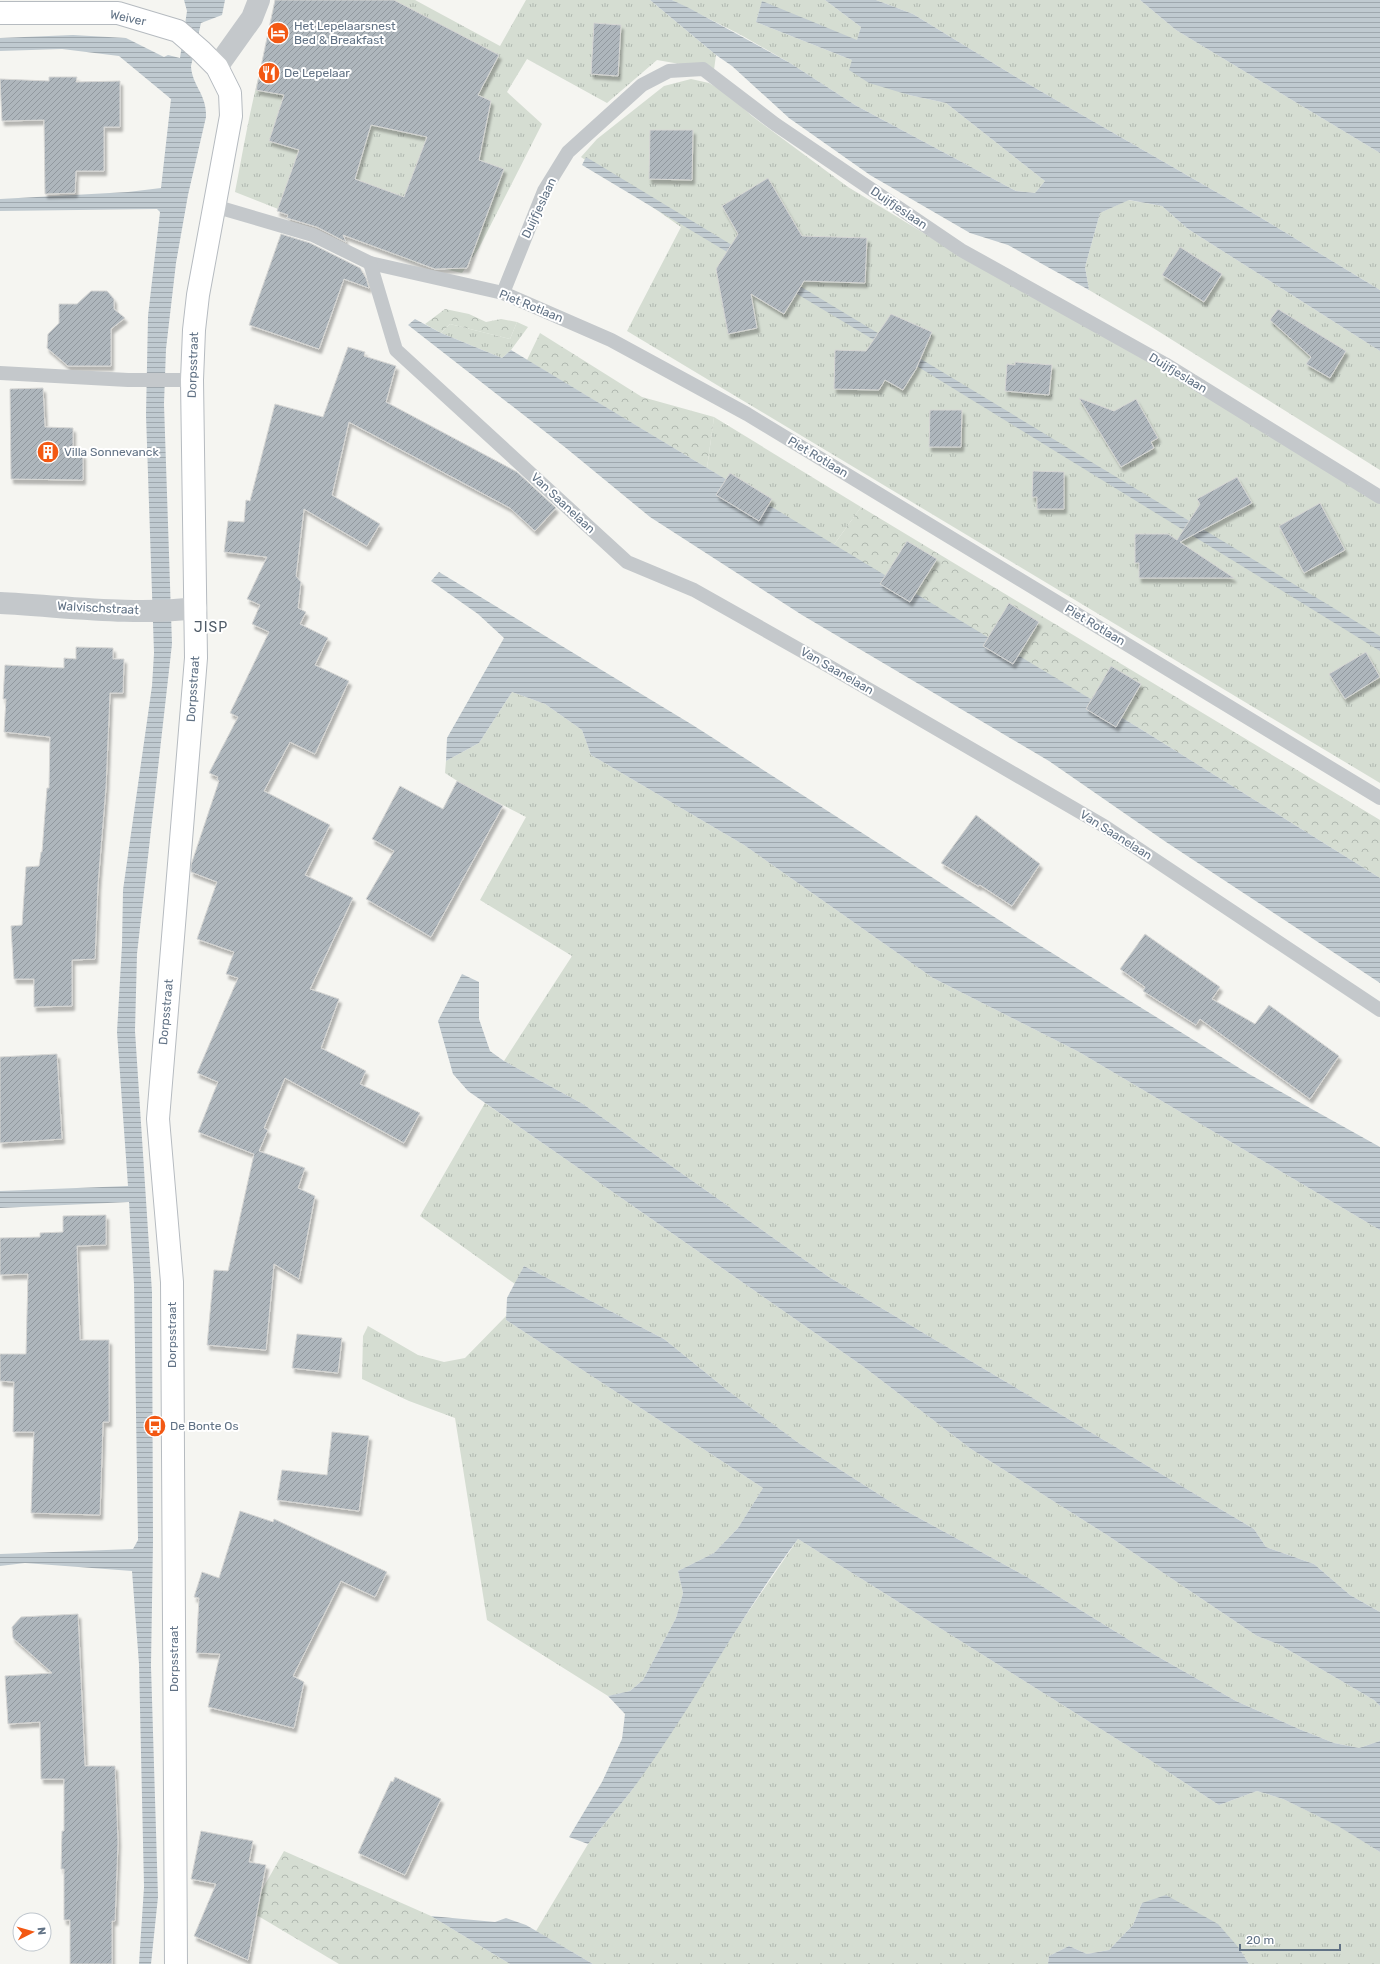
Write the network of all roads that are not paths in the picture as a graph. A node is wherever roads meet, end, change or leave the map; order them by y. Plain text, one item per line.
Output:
1 (259, 0) edge
2 (0, 13) edge
3 (217, 67) junction
4 (214, 206) junction
5 (370, 263) junction
6 (503, 293) junction
7 (0, 373) edge
8 (183, 380) junction
9 (1380, 498) edge
10 (0, 603) edge
11 (186, 610) junction
12 (1380, 798) edge
13 (1380, 1010) edge
14 (176, 1964) edge

1 - 3 street
2 - 3 street, Weiver
3 - 4 street, Dorpsstraat
4 - 5 lane, Piet Rotlaan
4 - 8 street, Dorpsstraat
5 - 6 lane, Piet Rotlaan
5 - 13 lane, Van Saanelaan
6 - 9 lane, Duijfjeslaan
6 - 12 lane, Piet Rotlaan
7 - 8 lane
8 - 11 street, Dorpsstraat
10 - 11 street, Walvischstraat
11 - 14 street, Dorpsstraat

